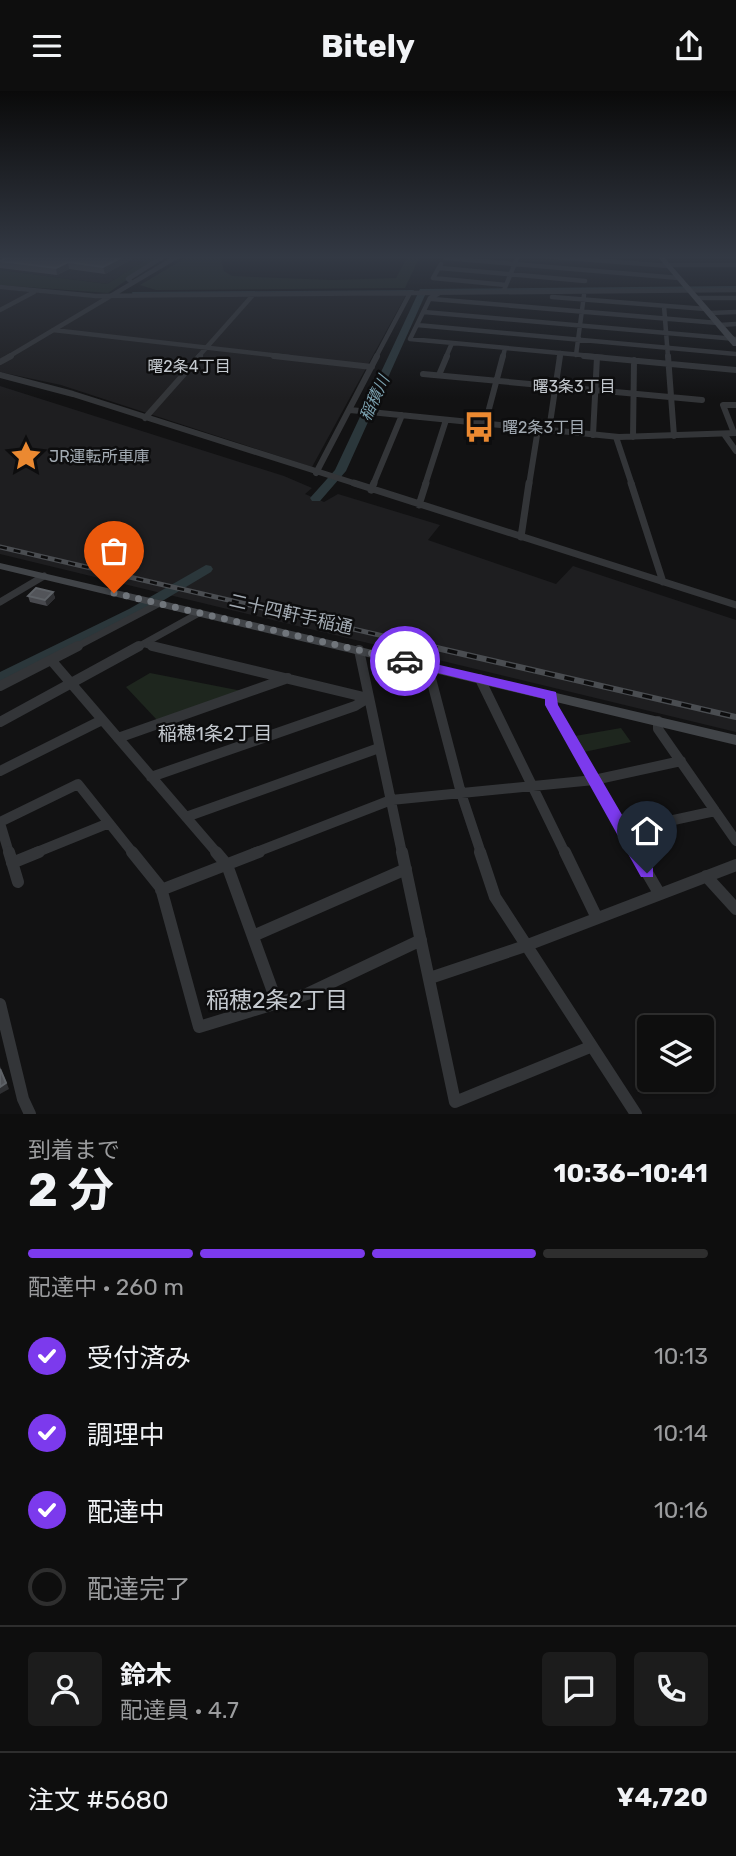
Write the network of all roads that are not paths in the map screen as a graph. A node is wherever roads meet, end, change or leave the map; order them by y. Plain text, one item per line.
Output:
1 (97, 304) edge
2 (245, 304) edge
3 (405, 304) edge
4 (428, 304) edge
5 (485, 304) edge
6 (583, 304) edge
7 (638, 304) edge
8 (702, 304) edge
9 (500, 305) junction
10 (664, 306) junction
11 (708, 311) junction
12 (424, 312) junction
13 (582, 312) junction
14 (736, 313) edge
15 (496, 318) junction
16 (664, 319) junction
17 (719, 324) junction
18 (736, 324) edge
19 (417, 325) junction
20 (580, 325) junction
21 (53, 330) junction
22 (492, 332) junction
23 (665, 333) junction
24 (577, 340) junction
25 (735, 341) edge
26 (452, 343) junction
27 (487, 347) junction
28 (206, 348) junction
29 (505, 348) junction
30 (666, 348) junction
31 (560, 353) junction
32 (736, 354) edge
33 (576, 355) junction
34 (597, 357) junction
35 (634, 360) junction
36 (0, 362) edge
37 (667, 363) junction
38 (372, 367) junction
39 (736, 370) edge
40 (423, 374) dead end
41 (0, 375) edge
42 (439, 375) junction
43 (497, 381) junction
44 (555, 386) junction
45 (596, 390) junction
46 (634, 393) junction
47 (670, 397) junction
48 (702, 400) dead end
49 (736, 405) edge
50 (350, 410) junction
51 (402, 415) junction
52 (145, 418) junction
53 (446, 420) junction
54 (485, 424) junction
55 (538, 429) junction
56 (549, 430) junction
57 (735, 433) edge
58 (724, 434) junction
59 (593, 435) junction
60 (674, 436) junction
61 (616, 437) junction
62 (633, 437) junction
63 (736, 451) edge
64 (316, 473) junction
65 (370, 489) junction
66 (419, 505) junction
67 (521, 537) junction
68 (0, 566) edge
69 (44, 576) junction
70 (663, 582) junction
71 (0, 602) edge
72 (158, 602) junction
73 (736, 605) edge
74 (199, 613) junction
75 (145, 644) junction
76 (359, 650) junction
77 (51, 660) junction
78 (428, 667) junction
79 (288, 678) junction
80 (480, 678) junction
81 (71, 684) junction
82 (0, 686) edge
83 (552, 696) junction
84 (368, 698) junction
85 (102, 720) junction
86 (658, 721) junction
87 (0, 722) edge
88 (118, 738) junction
89 (734, 742) edge
90 (379, 748) junction
91 (681, 761) junction
92 (0, 771) edge
93 (151, 776) junction
94 (594, 780) junction
95 (531, 786) junction
96 (461, 793) junction
97 (391, 800) junction
98 (715, 811) junction
99 (186, 817) junction
100 (0, 822) edge
101 (109, 823) junction
102 (623, 831) junction
103 (736, 841) edge
104 (12, 863) junction
105 (227, 865) junction
106 (736, 865) edge
107 (405, 869) junction
108 (706, 876) junction
109 (18, 882) dead end
110 (161, 890) junction
111 (659, 893) junction
112 (736, 909) edge
113 (596, 916) junction
114 (253, 936) junction
115 (421, 940) junction
116 (525, 946) junction
117 (430, 978) junction
118 (277, 1003) junction
119 (0, 1004) edge
120 (590, 1047) junction
121 (30, 1114) edge
122 (636, 1114) edge

1 - 21 street
2 - 28 street
3 - 38 street
4 - 12 street
5 - 9 street
6 - 13 street
7 - 10 street
8 - 11 street
9 - 13 street
9 - 15 street
10 - 11 street
10 - 16 street
11 - 14 street
11 - 17 street
12 - 15 street
12 - 19 street
13 - 16 street
13 - 20 street
15 - 20 street
15 - 22 street
16 - 17 street
16 - 23 street
17 - 18 street
17 - 25 street
19 - 22 street
19 - 26 street
20 - 23 street
20 - 24 street
21 - 28 street
21 - 36 street
22 - 24 street
22 - 27 street
23 - 25 street
23 - 30 street
24 - 30 street
24 - 33 street
26 - 27 street
26 - 42 street
27 - 29 street
28 - 38 street
28 - 52 street
29 - 31 street
29 - 43 street
30 - 32 street
30 - 37 street
31 - 33 street
31 - 44 street
33 - 34 street
34 - 35 street
34 - 45 street
35 - 37 street
35 - 46 street
37 - 39 street
37 - 47 street
38 - 50 street
40 - 42 street
41 - 52 street
42 - 43 street
43 - 44 street
43 - 54 street
44 - 45 street
44 - 56 street
45 - 46 street
45 - 59 street
46 - 47 street
46 - 62 street
47 - 48 street
47 - 60 street
49 - 57 street
50 - 51 street
50 - 64 street
51 - 53 street
51 - 65 street
52 - 64 street
53 - 54 street
53 - 66 street
54 - 55 street
55 - 56 street
55 - 67 street
56 - 59 street
57 - 58 street
58 - 60 street
58 - 63 street
59 - 61 street
60 - 62 street
61 - 62 street
61 - 70 street
64 - 65 street
65 - 66 street
66 - 67 street
67 - 70 street
68 - 69 street, 二十四軒手稲通
69 - 71 street
69 - 72 street, 二十四軒手稲通
70 - 73 street
72 - 74 street, 二十四軒手稲通
72 - 77 street
74 - 75 street
74 - 76 street, 二十四軒手稲通
75 - 79 street
75 - 81 street
76 - 78 street, 二十四軒手稲通
76 - 84 street
77 - 81 street
77 - 82 street
78 - 80 street, 二十四軒手稲通
78 - 96 street
79 - 84 street
79 - 88 street
80 - 83 street, 二十四軒手稲通
80 - 95 street
81 - 85 street
81 - 87 street
83 - 86 street, 二十四軒手稲通
83 - 94 street
84 - 90 street
84 - 93 street
85 - 88 street
85 - 92 street
86 - 89 street, 二十四軒手稲通
86 - 91 street
88 - 93 street
90 - 97 street
90 - 99 street
91 - 94 street
91 - 98 street
93 - 99 street
94 - 95 street
94 - 102 street
95 - 96 street
95 - 113 street
96 - 97 street
96 - 116 street
97 - 105 street
97 - 107 street
98 - 102 street
98 - 103 street
99 - 105 street
100 - 101 street
100 - 104 street
101 - 104 street
101 - 110 street
102 - 111 street
104 - 109 street
105 - 110 street
105 - 114 street
106 - 108 street
107 - 114 street
107 - 115 street
108 - 111 street
108 - 112 street
110 - 118 street
111 - 113 street
113 - 116 street
114 - 118 street
115 - 117 street
115 - 118 street
116 - 117 street
116 - 120 street
117 - 120 street
119 - 121 street
120 - 122 street

